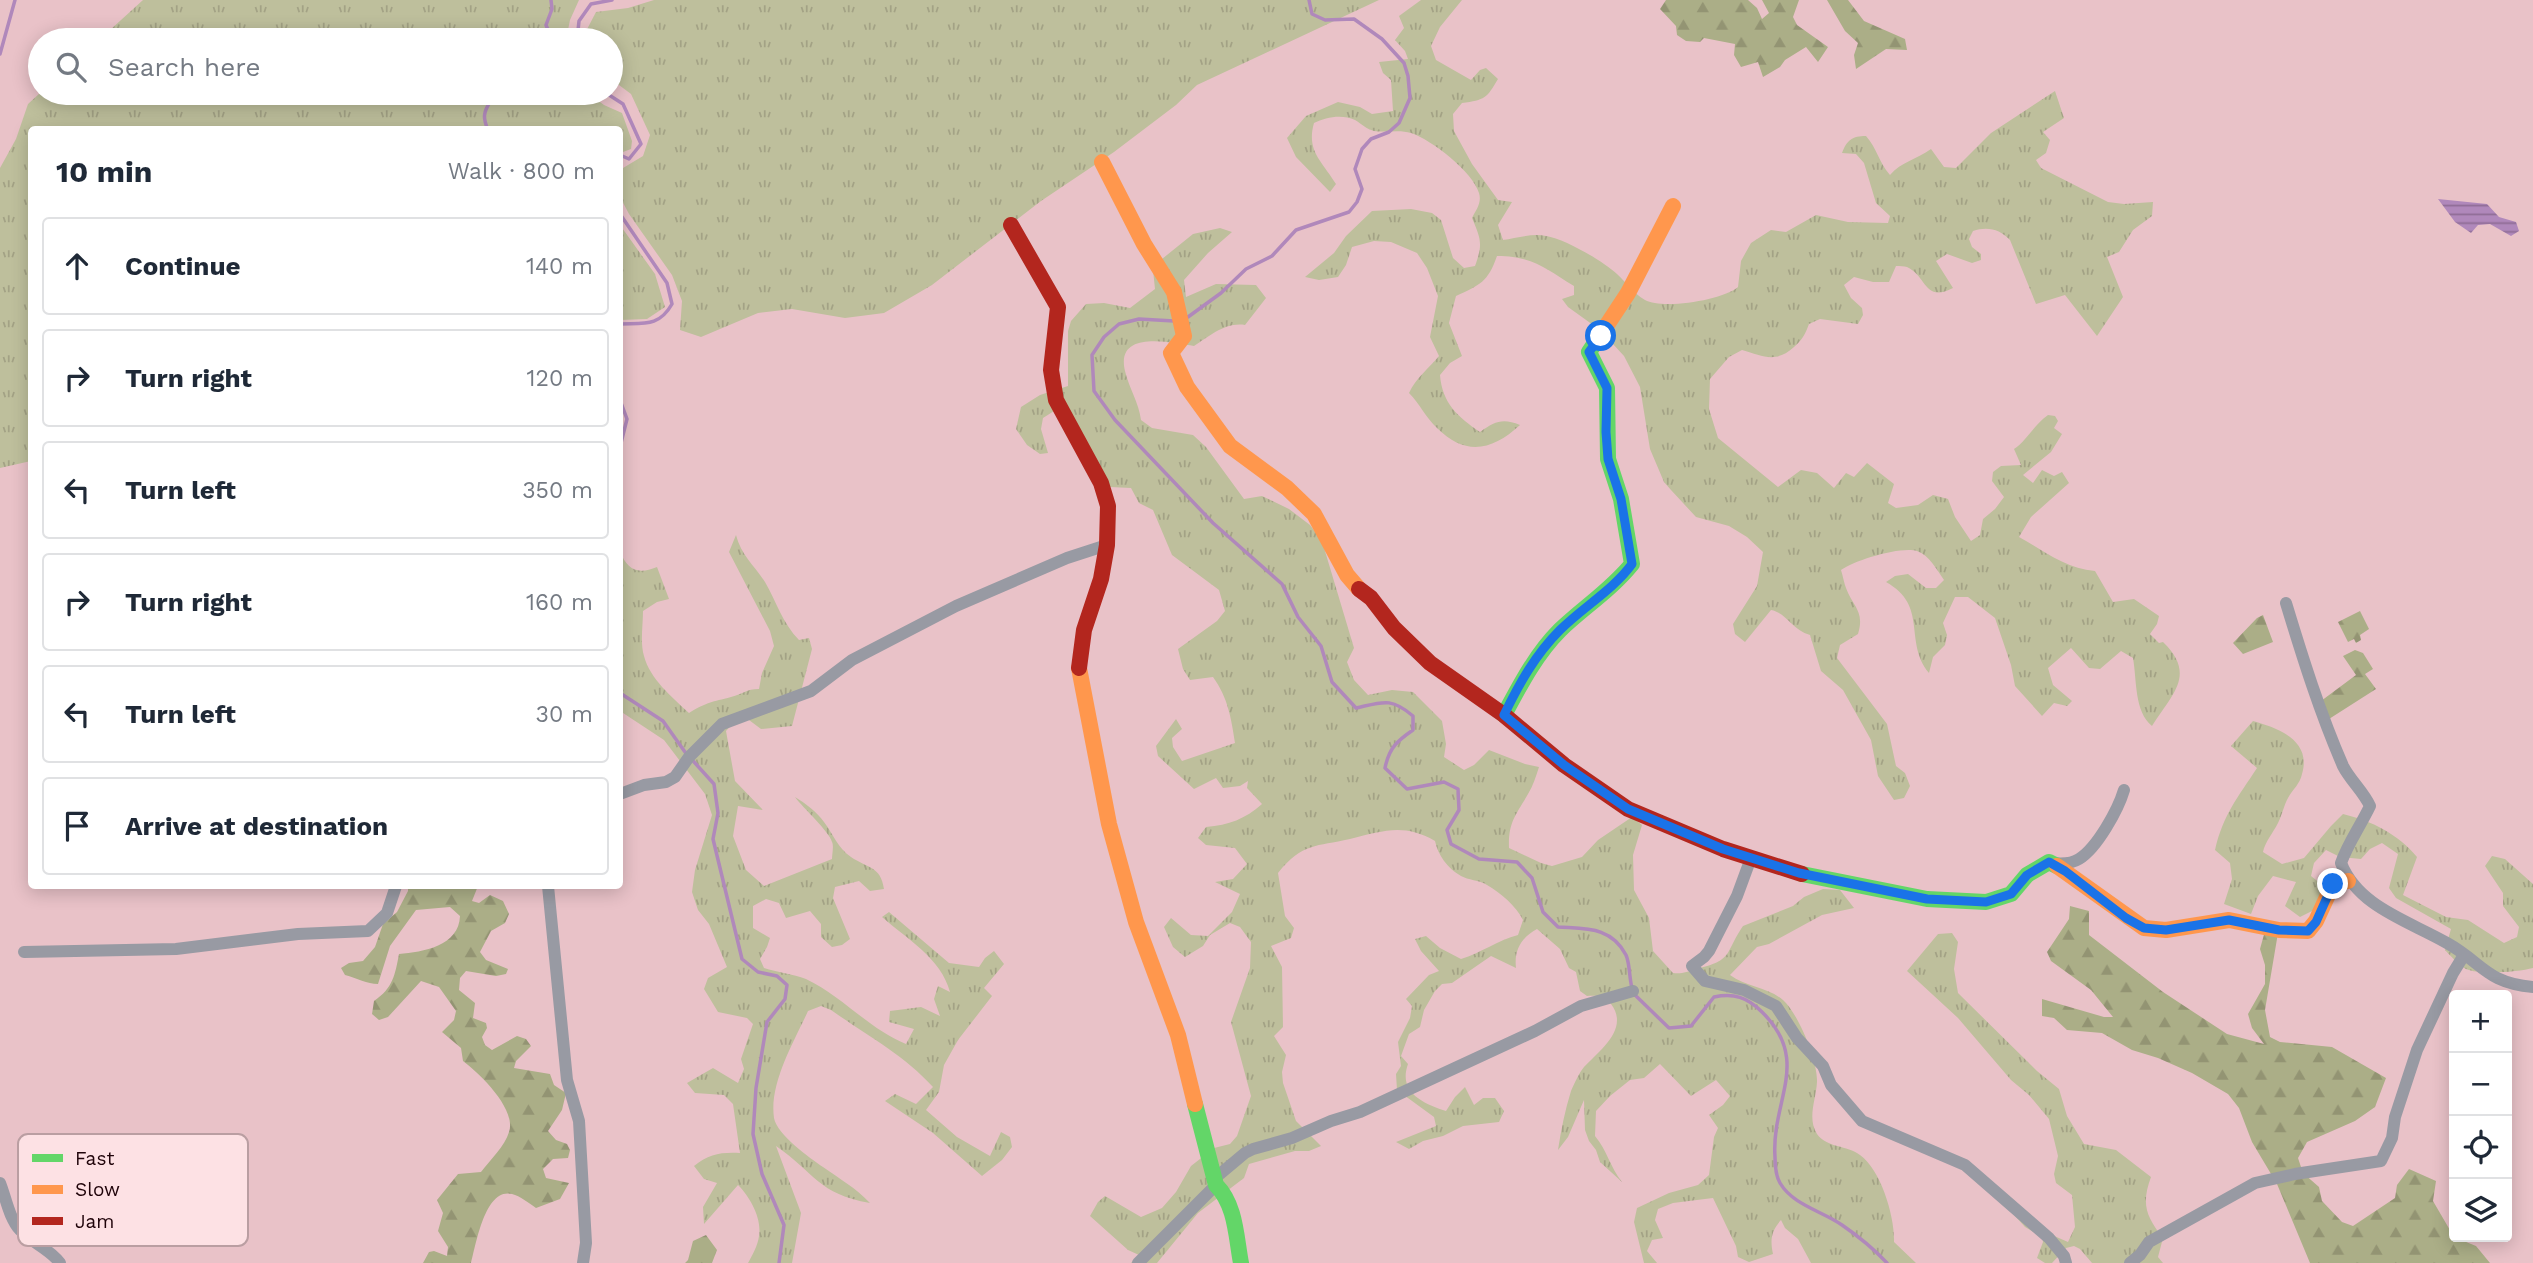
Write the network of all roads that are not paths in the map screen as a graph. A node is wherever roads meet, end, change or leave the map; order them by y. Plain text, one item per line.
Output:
1 (1102, 162) dead end
2 (1673, 206) dead end
3 (1011, 225) dead end
4 (1107, 545) junction
5 (2286, 603) dead end
6 (1504, 715) junction
7 (2124, 790) dead end
8 (623, 793) edge
9 (1751, 858) junction
10 (2049, 862) junction
11 (2348, 881) junction
12 (395, 889) edge
13 (548, 889) edge
14 (24, 952) dead end
15 (2464, 956) junction
16 (2533, 986) edge
17 (1633, 991) dead end
18 (1215, 1182) junction
19 (0, 1183) edge
20 (18, 1227) edge
21 (42, 1246) edge
22 (60, 1263) edge
23 (583, 1263) edge
24 (1138, 1263) edge
25 (1241, 1263) edge
26 (2066, 1263) edge
27 (2130, 1263) edge

1 - 6 street
2 - 6 street
3 - 4 street
4 - 8 street
4 - 18 street
5 - 11 street
6 - 9 street
7 - 10 street
9 - 10 street
9 - 26 street
10 - 11 street
11 - 15 street
12 - 14 street
13 - 23 street
15 - 16 street
15 - 27 street
17 - 18 street
18 - 24 street
18 - 25 street
19 - 20 street
21 - 22 street

